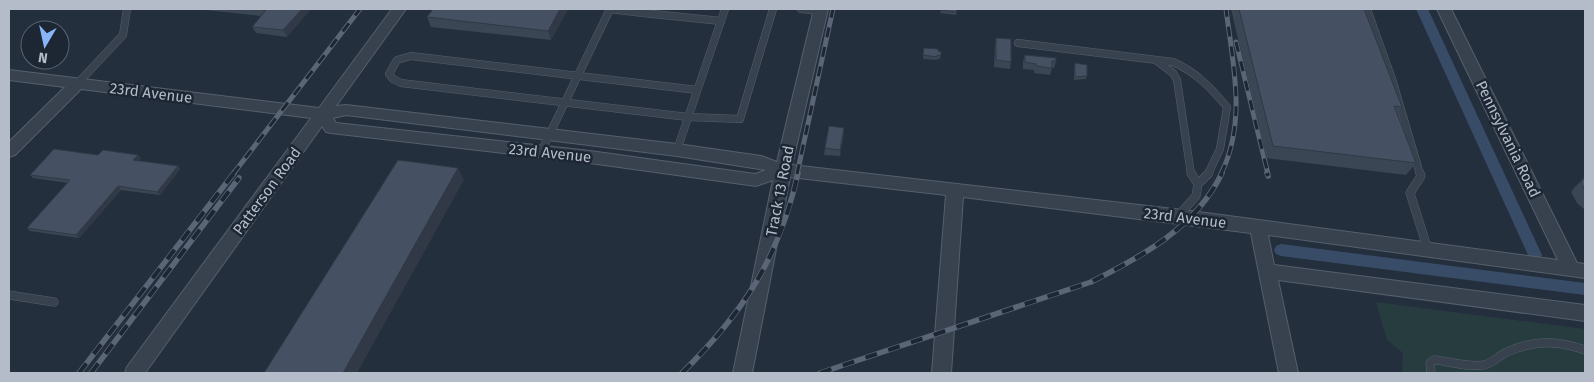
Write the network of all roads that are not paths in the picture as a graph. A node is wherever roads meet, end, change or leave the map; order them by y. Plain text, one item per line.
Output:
1 (127, 9) edge
2 (399, 9) edge
3 (725, 9) edge
4 (773, 9) edge
5 (801, 9) edge
6 (1367, 9) edge
7 (1444, 9) edge
8 (820, 10) edge
9 (644, 11) edge
10 (721, 21) junction
11 (1018, 43) dead end
12 (1153, 59) junction
13 (9, 75) edge
14 (577, 77) junction
15 (77, 84) junction
16 (697, 90) junction
17 (564, 103) junction
18 (323, 114) junction
19 (688, 117) junction
20 (549, 136) junction
21 (10, 149) edge
22 (677, 150) junction
23 (541, 152) junction
24 (783, 170) junction
25 (1198, 184) junction
26 (955, 190) junction
27 (1177, 217) junction
28 (1258, 227) junction
29 (1428, 250) junction
30 (1578, 270) edge
31 (1268, 271) junction
32 (9, 295) edge
33 (54, 302) dead end
34 (1585, 313) edge
35 (1585, 350) edge
36 (134, 373) edge
37 (742, 373) edge
38 (941, 373) edge
39 (1288, 373) edge
40 (1430, 373) edge

1 - 15 lane
2 - 18 street, Patterson Road
3 - 10 lane
4 - 19 lane
5 - 8 lane
6 - 29 lane
7 - 30 street, Pennsylvania Road
8 - 24 street, Track 13 Road
9 - 10 lane
9 - 14 lane
10 - 16 lane
11 - 12 lane
12 - 25 lane
12 - 25 lane
13 - 15 street, 23rd Avenue
14 - 16 lane
14 - 17 lane
14 - 17 lane
15 - 18 street, 23rd Avenue
15 - 21 street
16 - 19 lane
17 - 19 lane
17 - 20 lane
18 - 20 street, 23rd Avenue
18 - 23 street, 23rd Avenue
18 - 36 street, Patterson Road
19 - 22 lane
20 - 22 street, 23rd Avenue
20 - 23 lane
22 - 24 street, 23rd Avenue
23 - 24 street, 23rd Avenue
24 - 26 street, 23rd Avenue
24 - 37 street, Track 13 Road
25 - 27 lane
26 - 27 street, 23rd Avenue
26 - 38 street
27 - 28 street, 23rd Avenue
28 - 29 street, 23rd Avenue
28 - 31 street
29 - 30 street, 23rd Avenue
31 - 34 street
31 - 39 street
32 - 33 lane
35 - 40 lane

